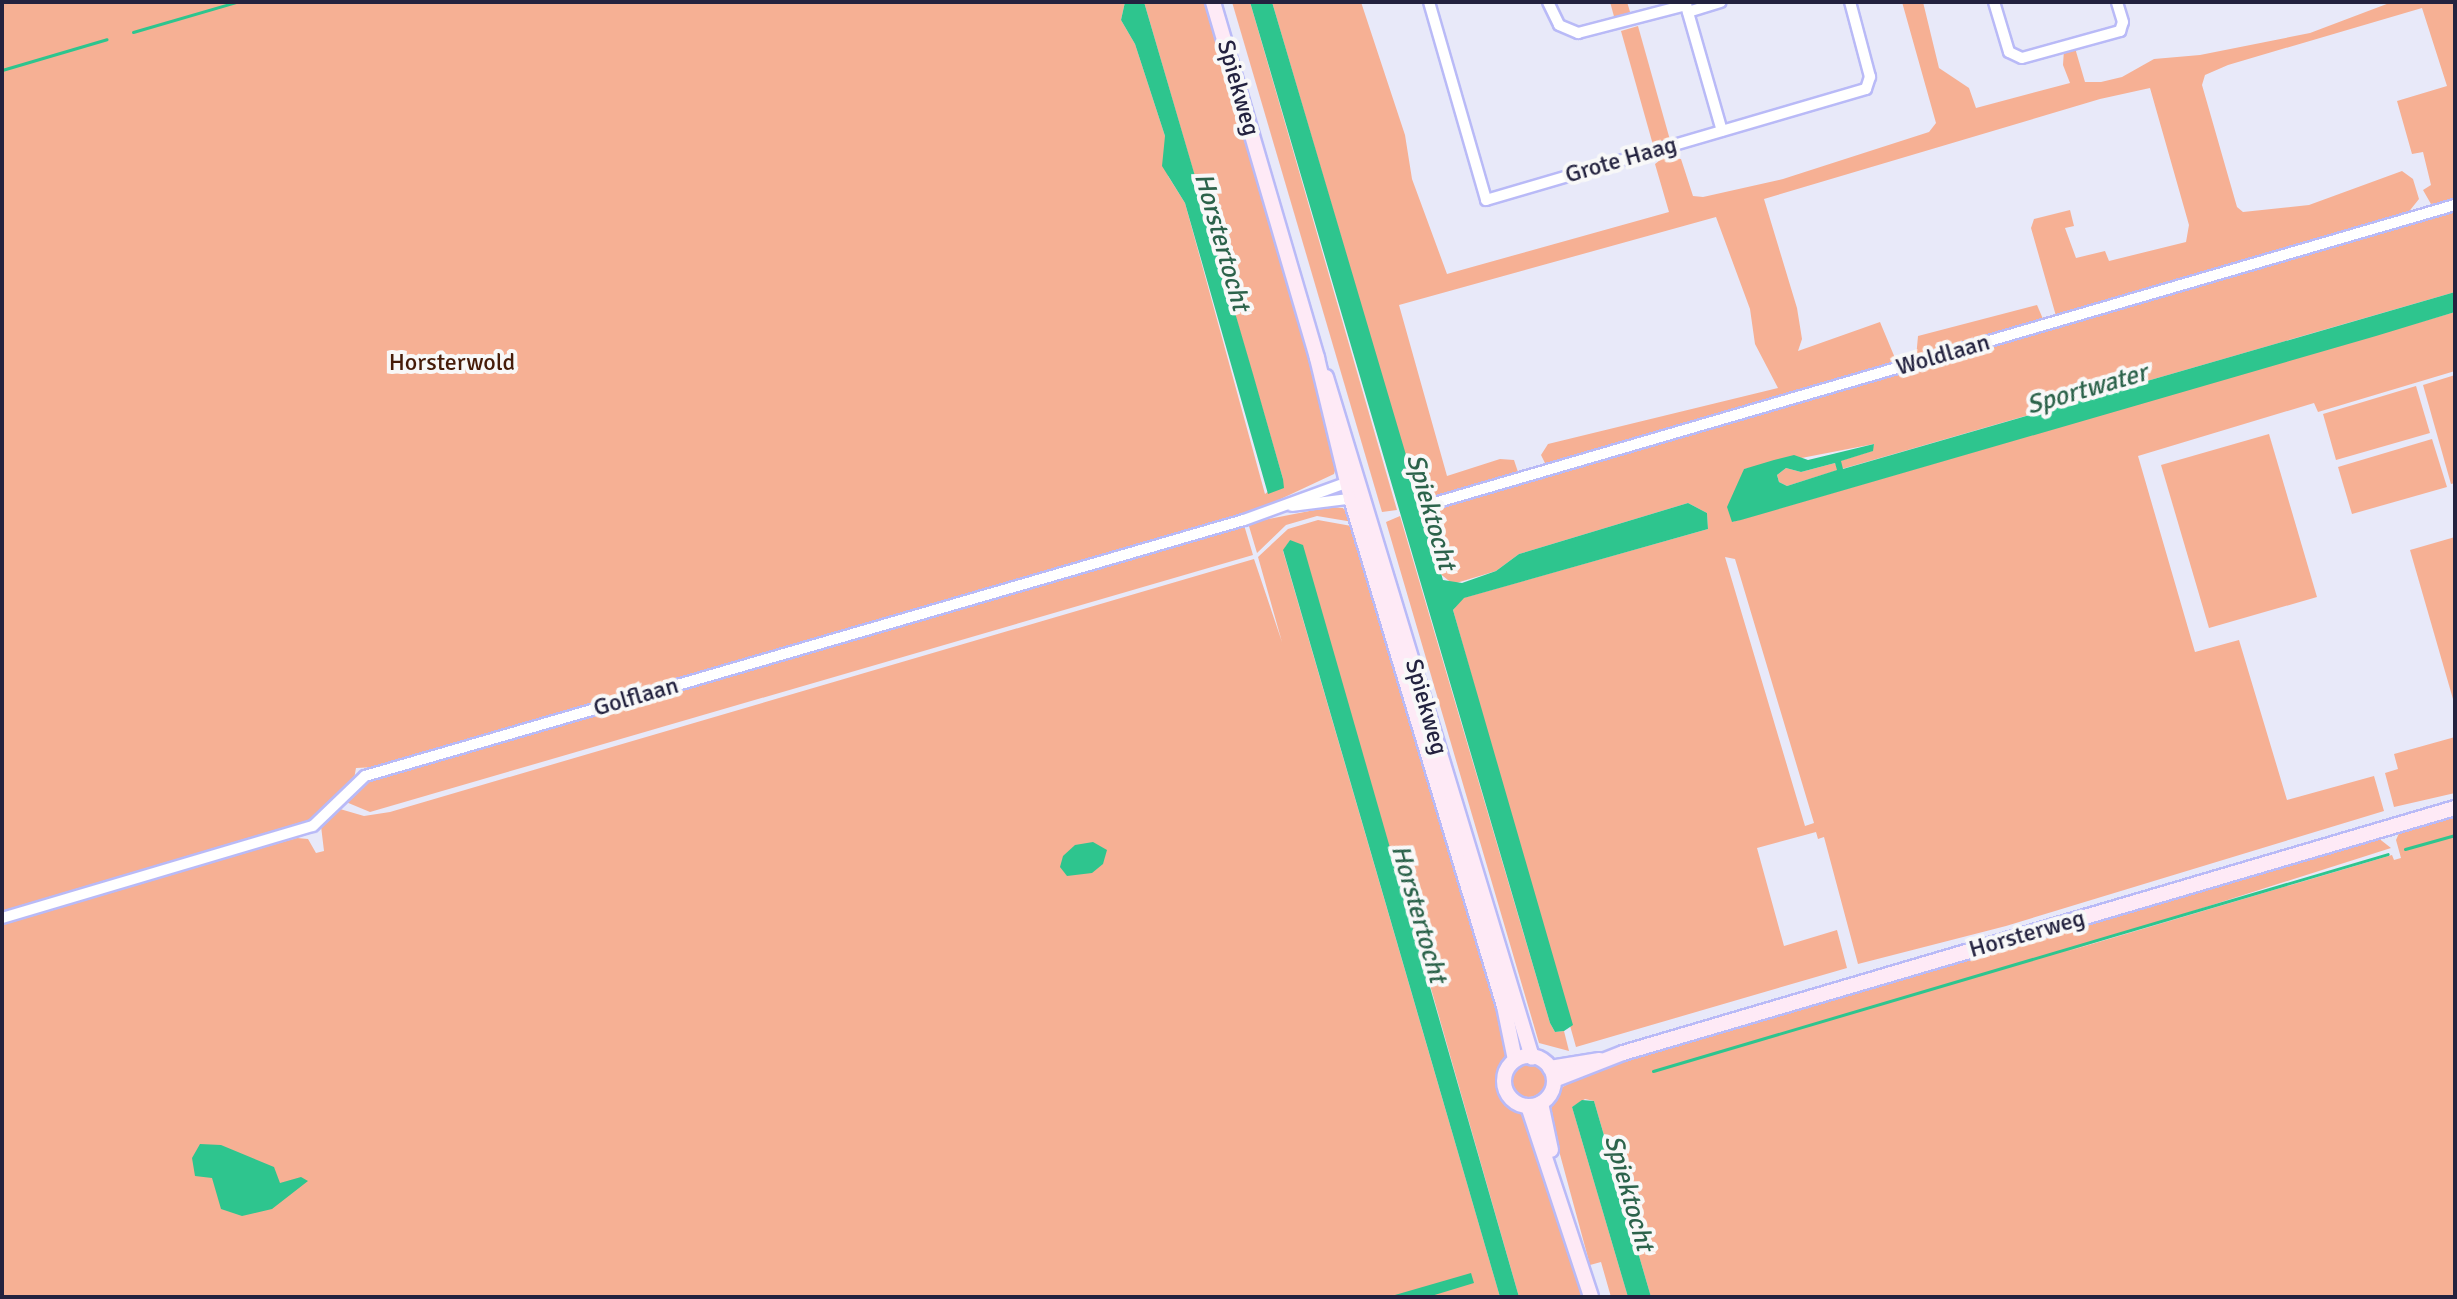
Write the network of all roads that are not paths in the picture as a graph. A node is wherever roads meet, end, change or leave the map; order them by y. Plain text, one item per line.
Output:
1 (1213, 2) edge
2 (1429, 2) edge
3 (1548, 2) edge
4 (1721, 2) edge
5 (1850, 2) edge
6 (1994, 2) edge
7 (2117, 2) edge
8 (1686, 6) edge
9 (1722, 131) junction
10 (2455, 205) edge
11 (1353, 480) junction
12 (1358, 497) junction
13 (1431, 504) dead end
14 (1286, 506) junction
15 (2455, 808) edge
16 (2, 918) edge
17 (1532, 1057) junction
18 (1515, 1060) junction
19 (1552, 1074) junction
20 (1535, 1104) junction
21 (1591, 1297) edge

1 - 11 main road, Spiekweg
2 - 9 street, Grote Haag
3 - 8 street
4 - 8 street
5 - 9 street, Grote Haag
6 - 7 street
8 - 9 street
10 - 13 street, Woldlaan
11 - 12 main road, Spiekweg
11 - 14 street, Golflaan
12 - 14 street, Golflaan
12 - 17 main road, Spiekweg
12 - 18 main road, Spiekweg
14 - 16 street, Golflaan
15 - 19 main road, Horsterweg
17 - 18 main road
17 - 19 main road
18 - 20 main road
19 - 20 main road
20 - 21 main road

